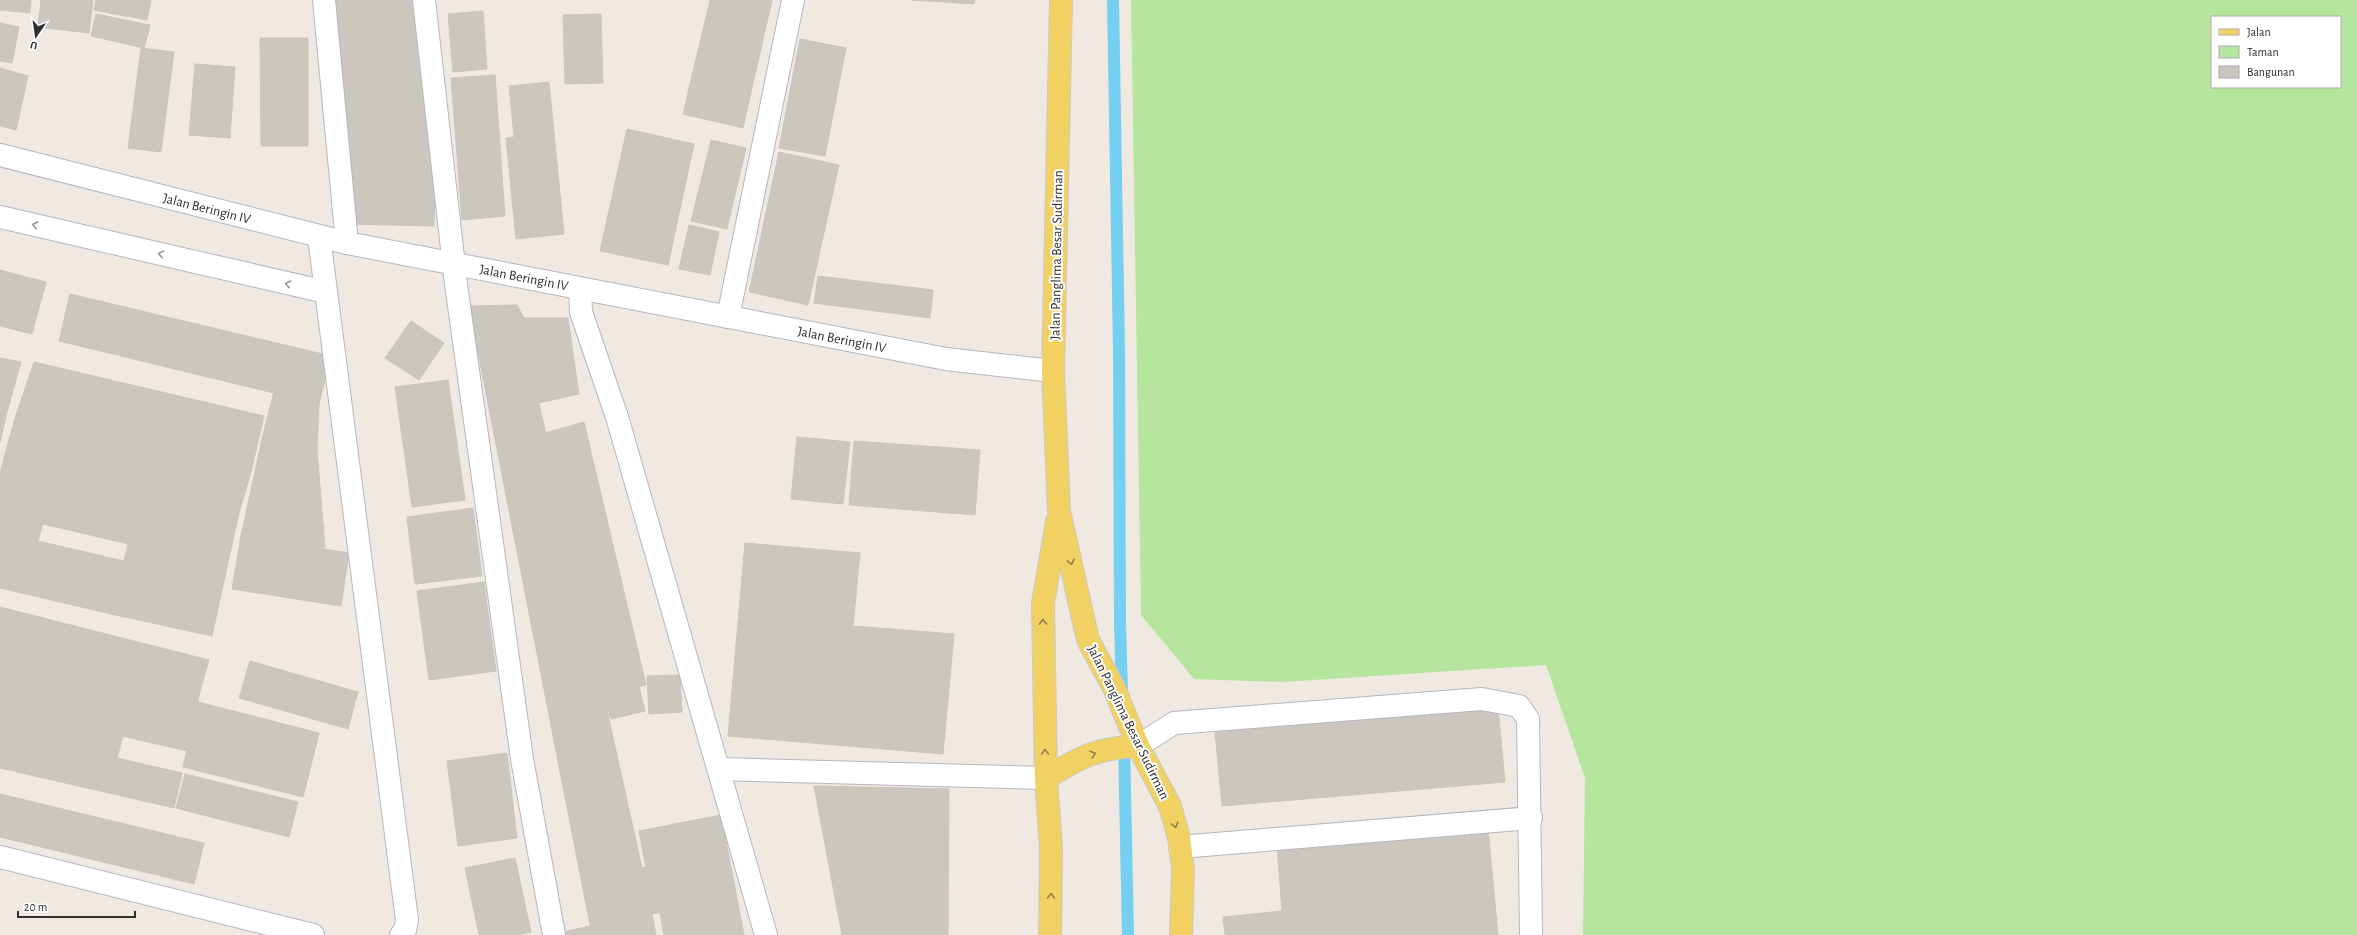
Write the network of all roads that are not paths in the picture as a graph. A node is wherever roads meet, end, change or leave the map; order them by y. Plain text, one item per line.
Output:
1 (324, 0) edge
2 (424, 0) edge
3 (793, 0) edge
4 (1061, 0) edge
5 (0, 155) edge
6 (0, 217) edge
7 (319, 237) junction
8 (347, 243) junction
9 (454, 264) junction
10 (580, 288) junction
11 (326, 292) junction
12 (728, 317) junction
13 (1053, 371) junction
14 (1059, 511) junction
15 (1138, 746) junction
16 (719, 769) junction
17 (1046, 778) junction
18 (1531, 818) junction
19 (1180, 847) junction
20 (0, 857) edge
21 (313, 935) edge
22 (401, 935) edge
23 (554, 935) edge
24 (766, 935) edge
25 (1050, 935) edge
26 (1181, 935) edge
27 (1531, 935) edge

1 - 8 street
2 - 9 street
3 - 12 street
4 - 13 main road, Jalan Panglima Besar Sudirman
5 - 7 street, Jalan Beringin IV
11 -> 6 street
7 - 8 street, Jalan Beringin IV
7 - 11 street
8 - 9 street, Jalan Beringin IV
9 - 10 street, Jalan Beringin IV
9 - 23 street
10 - 12 street, Jalan Beringin IV
10 - 16 street
11 - 22 street
12 - 13 street, Jalan Beringin IV
13 - 14 main road, Jalan Panglima Besar Sudirman
14 -> 15 main road, Jalan Panglima Besar Sudirman
17 -> 14 main road, Jalan Panglima Besar Sudirman
17 -> 15 main road
15 - 18 street
15 -> 19 main road, Jalan Panglima Besar Sudirman
16 - 17 street
16 - 24 street
25 -> 17 main road, Jalan Panglima Besar Sudirman
18 - 19 street
18 - 27 street
19 - 26 main road, Jalan Panglima Besar Sudirman
20 - 21 street

